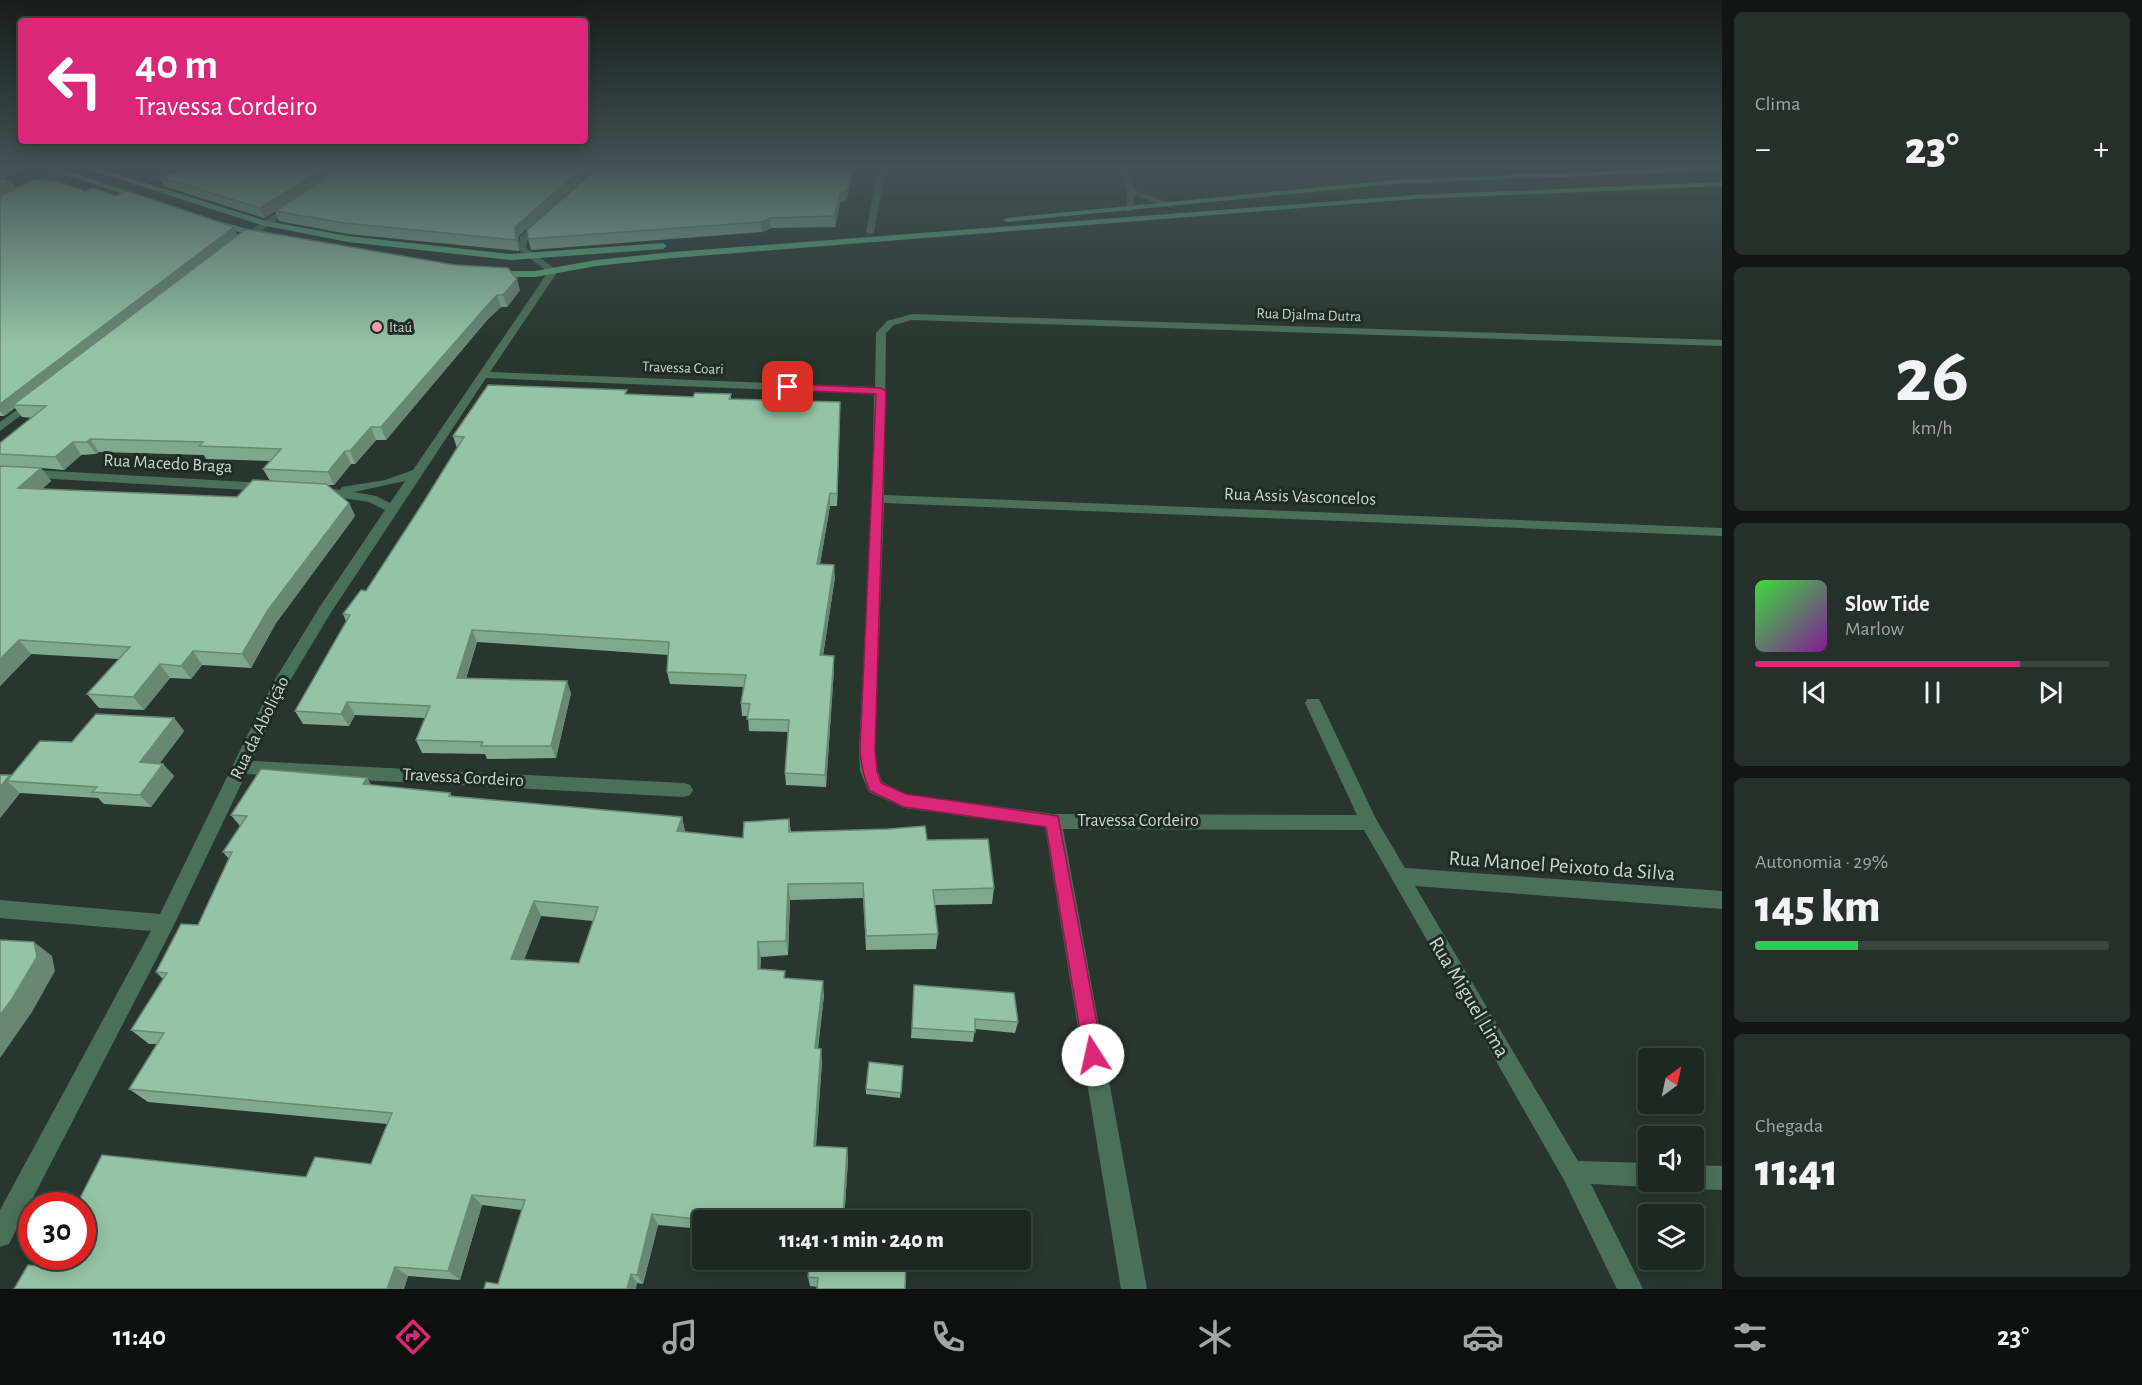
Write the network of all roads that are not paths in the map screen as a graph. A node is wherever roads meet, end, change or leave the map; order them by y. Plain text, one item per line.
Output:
1 (226, 226) edge
2 (260, 226) edge
3 (281, 226) edge
4 (537, 226) edge
5 (871, 226) edge
6 (939, 226) edge
7 (1036, 226) edge
8 (870, 232) junction
9 (249, 234) junction
10 (271, 238) edge
11 (231, 248) edge
12 (531, 256) junction
13 (553, 271) junction
14 (480, 273) edge
15 (1722, 343) edge
16 (484, 375) junction
17 (881, 391) junction
18 (46, 392) edge
19 (0, 428) edge
20 (0, 472) edge
21 (419, 472) junction
22 (275, 488) edge
23 (299, 489) edge
24 (335, 491) junction
25 (878, 499) junction
26 (393, 509) junction
27 (1722, 532) edge
28 (1313, 703) dead end
29 (241, 767) junction
30 (684, 790) dead end
31 (1053, 821) junction
32 (1369, 823) junction
33 (1398, 876) junction
34 (1722, 900) edge
35 (0, 909) edge
36 (165, 923) junction
37 (1572, 1172) junction
38 (1638, 1175) edge
39 (1704, 1177) edge
40 (1722, 1178) edge
41 (0, 1235) edge
42 (1134, 1289) edge
43 (1630, 1289) edge

1 - 9 main road
2 - 9 street
3 - 12 main road
4 - 12 street
5 - 8 street
6 - 8 main road
7 - 13 main road
8 - 12 main road
9 - 10 main road
9 - 11 street
12 - 13 street
13 - 14 main road
13 - 16 street, Rua da Abolição
15 - 17 street, Rua Djalma Dutra
16 - 17 street, Travessa Coari
16 - 21 street, Rua da Abolição
17 - 25 street
18 - 19 street
20 - 22 street, Rua Macedo Braga
21 - 24 street
21 - 26 street, Rua da Abolição
23 - 24 street
24 - 26 street
25 - 27 street, Rua Assis Vasconcelos
25 - 31 street, Travessa Cordeiro
26 - 29 street, Rua da Abolição
28 - 32 street, Rua Miguel Lima
29 - 30 street, Travessa Cordeiro
29 - 36 street, Rua da Abolição
31 - 32 street, Travessa Cordeiro
31 - 42 street
32 - 33 street, Rua Miguel Lima
33 - 34 street, Rua Manoel Peixoto da Silva
33 - 37 street, Rua Miguel Lima
35 - 36 street
36 - 41 street, Rua da Abolição
37 - 38 street
37 - 43 street, Rua Miguel Lima
39 - 40 street

